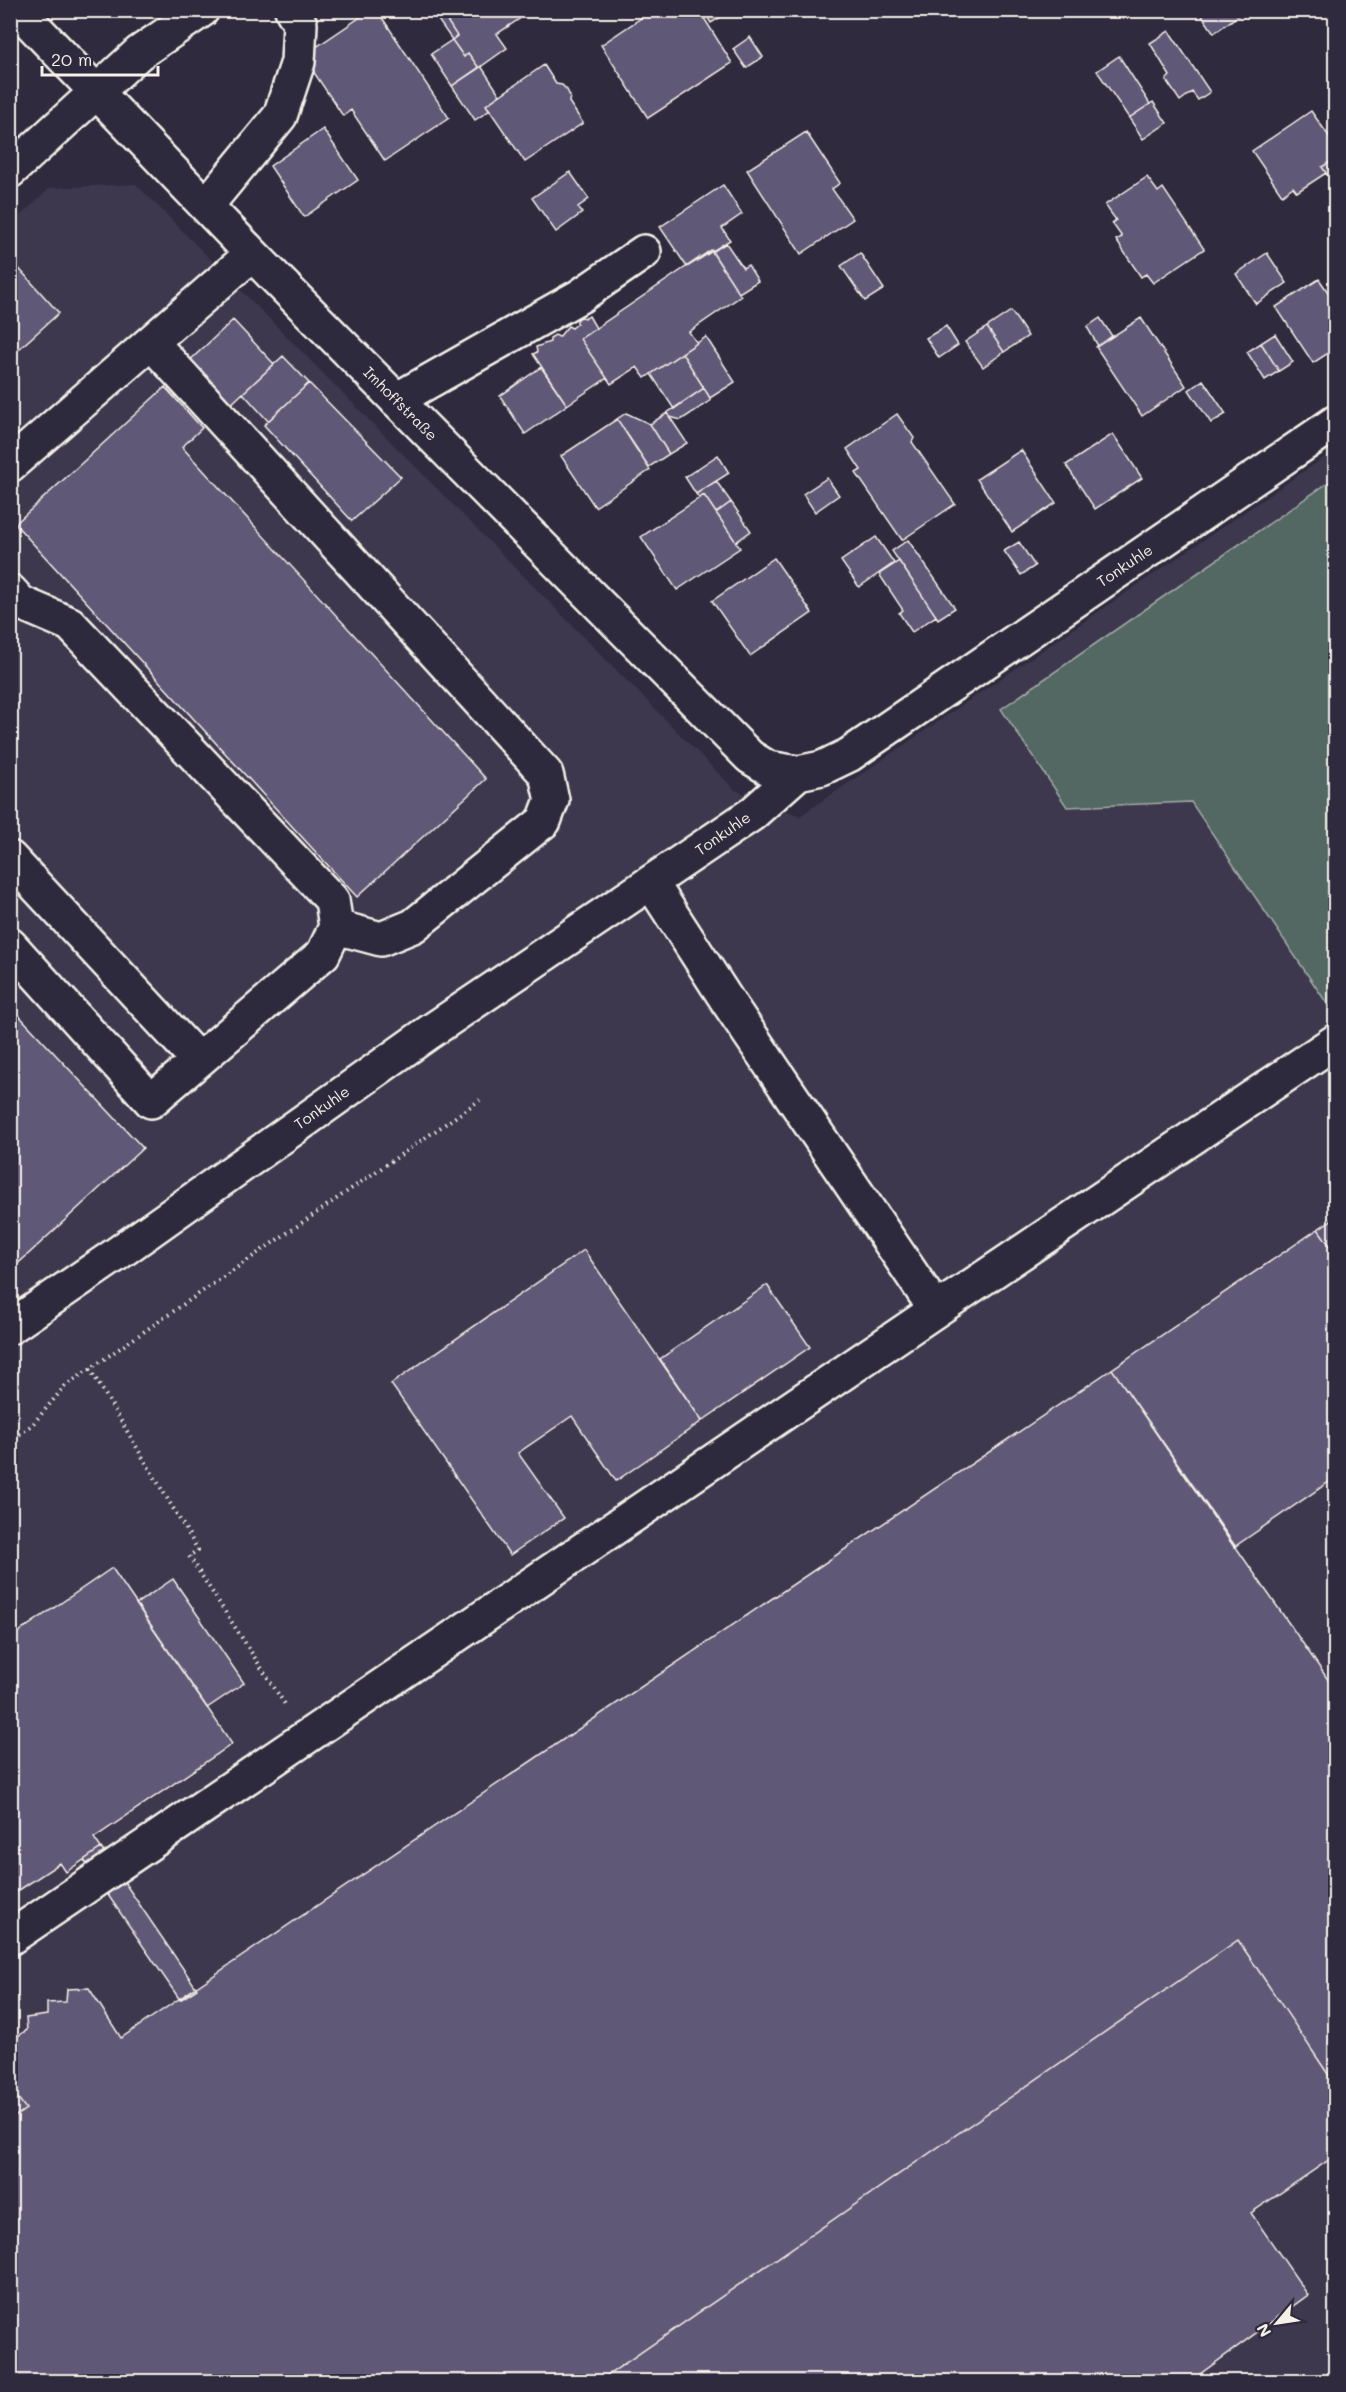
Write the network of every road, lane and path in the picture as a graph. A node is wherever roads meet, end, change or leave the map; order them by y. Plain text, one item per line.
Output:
1 (18, 10) edge
2 (202, 10) edge
3 (292, 10) edge
4 (95, 93) junction
5 (10, 171) edge
6 (206, 206) junction
7 (644, 252) dead end
8 (252, 254) junction
9 (151, 342) junction
10 (396, 400) junction
11 (1335, 422) edge
12 (10, 465) edge
13 (10, 591) edge
14 (798, 773) junction
15 (10, 858) edge
16 (652, 884) junction
17 (336, 927) junction
18 (10, 945) edge
19 (1335, 1041) edge
20 (198, 1060) junction
21 (480, 1100) dead end
22 (936, 1310) junction
23 (10, 1327) edge
24 (90, 1369) junction
25 (10, 1442) edge
26 (306, 1737) junction
27 (10, 1938) edge

1 - 4 street, Imhoffstraße
2 - 4 street
3 - 6 street
4 - 5 street
4 - 6 street, Imhoffstraße
6 - 8 street, Imhoffstraße
7 - 10 street
8 - 9 street
8 - 10 street, Imhoffstraße
9 - 12 street
9 - 17 street
10 - 14 street, Imhoffstraße
11 - 14 street, Tonkuhle
13 - 17 street
14 - 16 street, Tonkuhle
15 - 20 street
16 - 22 street
16 - 23 street, Tonkuhle
17 - 20 street
18 - 20 street
19 - 22 street
21 - 24 path
22 - 26 street
24 - 25 path
24 - 26 path
26 - 27 street

